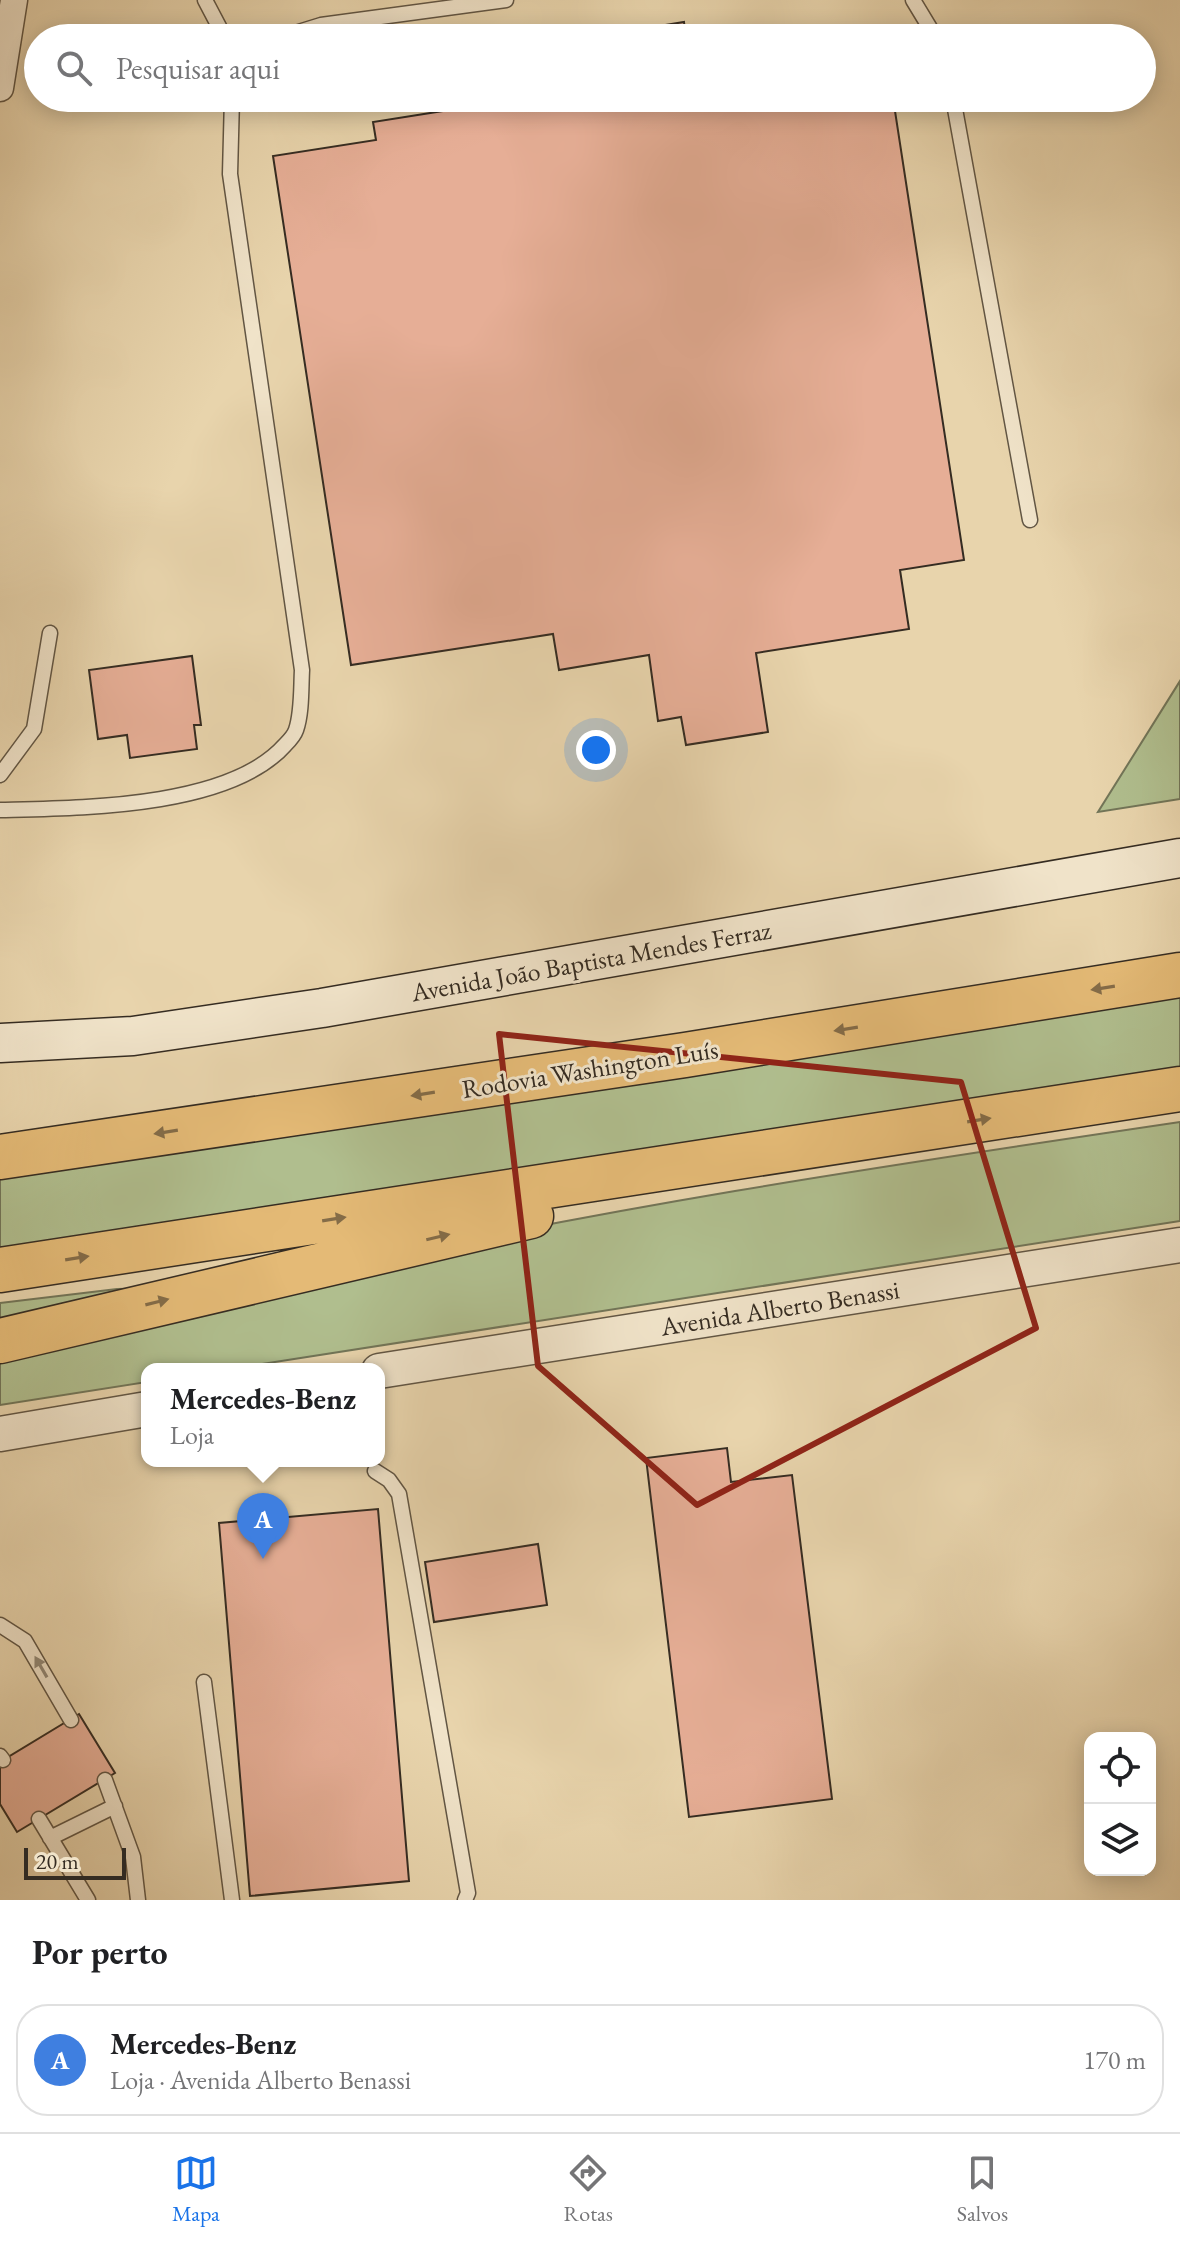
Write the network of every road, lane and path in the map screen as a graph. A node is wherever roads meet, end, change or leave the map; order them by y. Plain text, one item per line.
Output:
1 (14, 0) edge
2 (205, 0) edge
3 (506, 0) edge
4 (913, 0) edge
5 (218, 24) edge
6 (328, 24) edge
7 (928, 24) edge
8 (0, 88) edge
9 (232, 112) edge
10 (956, 112) edge
11 (1030, 520) dead end
12 (50, 633) dead end
13 (0, 775) edge
14 (0, 810) edge
15 (1180, 858) edge
16 (1180, 975) edge
17 (0, 1043) edge
18 (1180, 1089) edge
19 (934, 1127) junction
20 (0, 1157) edge
21 (1180, 1245) edge
22 (0, 1270) edge
23 (0, 1341) edge
24 (385, 1370) edge
25 (141, 1410) edge
26 (0, 1434) edge
27 (375, 1471) dead end
28 (0, 1625) edge
29 (204, 1682) dead end
30 (71, 1720) dead end
31 (105, 1780) dead end
32 (115, 1806) junction
33 (39, 1819) dead end
34 (50, 1838) junction
35 (88, 1900) edge
36 (138, 1900) edge
37 (232, 1900) edge
38 (465, 1900) edge

1 - 8 street
2 - 5 lane
3 - 6 lane
4 - 7 lane
9 - 14 lane
10 - 11 lane
12 - 13 lane
15 - 17 main road, Avenida João Baptista Mendes Ferraz
16 -> 20 highway, Rodovia Washington Luís
19 -> 18 highway
22 -> 19 highway
23 -> 19 highway
21 - 24 street, Avenida Alberto Benassi
25 - 26 street
27 - 38 lane
30 -> 28 lane
29 - 37 lane
31 - 32 lane
32 - 34 lane
32 - 36 lane
33 - 34 lane
34 - 35 lane

